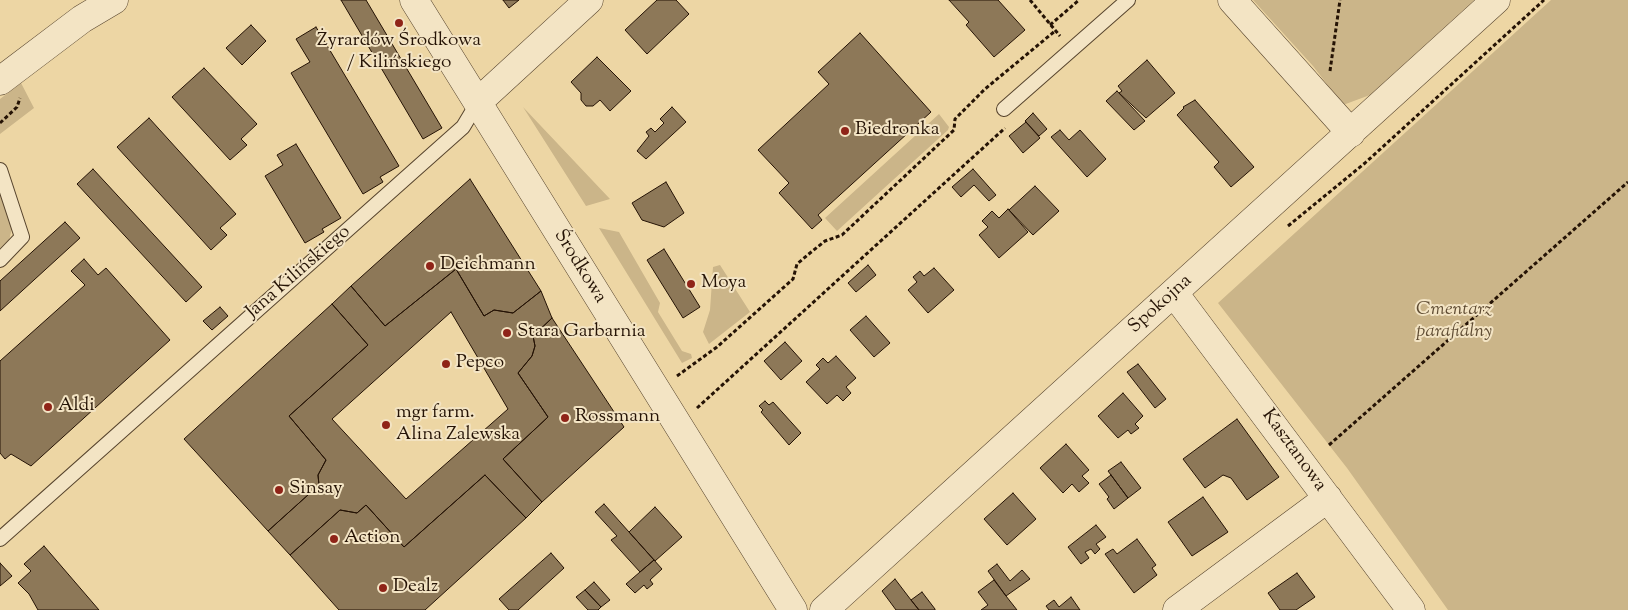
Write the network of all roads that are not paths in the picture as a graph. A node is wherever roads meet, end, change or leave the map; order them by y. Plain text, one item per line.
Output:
1 (114, 0) edge
2 (414, 0) edge
3 (589, 0) edge
4 (1128, 0) edge
5 (1232, 0) edge
6 (1496, 0) edge
7 (0, 81) edge
8 (478, 102) junction
9 (1004, 109) road end
10 (1351, 133) junction
11 (0, 170) edge
12 (0, 260) edge
13 (1174, 293) junction
14 (1328, 498) junction
15 (0, 539) edge
16 (793, 610) edge
17 (824, 610) edge
18 (1178, 610) edge
19 (1411, 610) edge

1 - 7 street
2 - 8 street, Środkowa
3 - 8 street, Jana Kilińskiego
4 - 9 lane
5 - 10 street
6 - 10 street, Spokojna
8 - 15 lane, Jana Kilińskiego
8 - 16 street, Środkowa
10 - 13 street, Spokojna
11 - 12 lane
13 - 14 street, Kasztanowa
13 - 17 street, Spokojna
14 - 18 street
14 - 19 street, Kasztanowa

